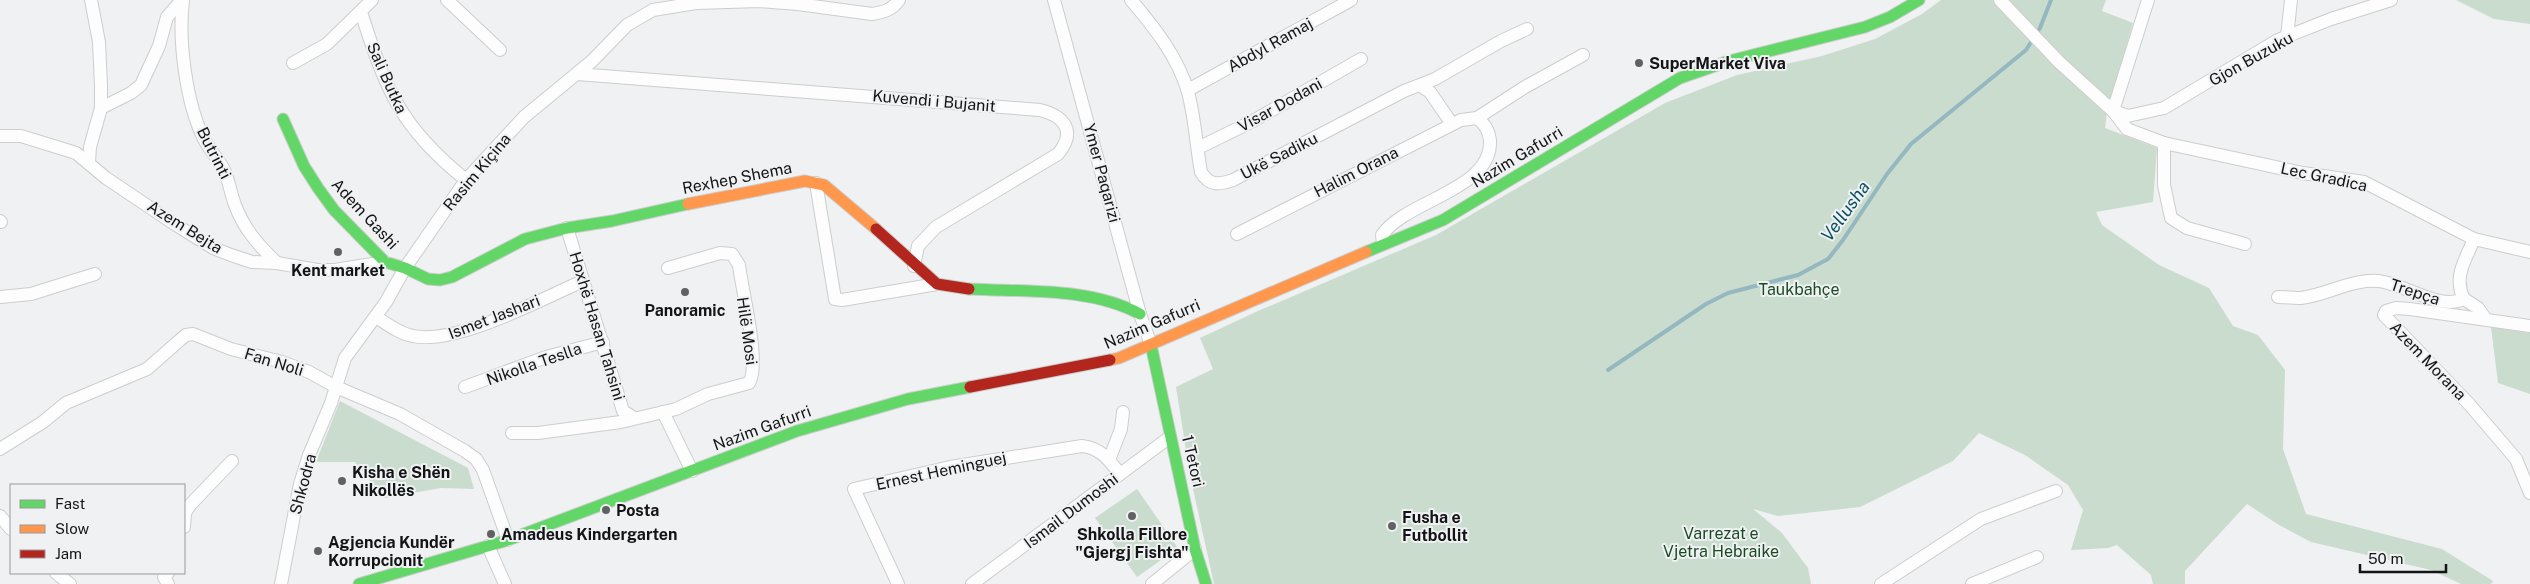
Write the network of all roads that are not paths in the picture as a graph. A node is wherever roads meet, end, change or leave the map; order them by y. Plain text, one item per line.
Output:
1 (92, 0) edge
2 (182, 0) edge
3 (372, 0) edge
4 (899, 0) edge
5 (1054, 0) edge
6 (1131, 0) edge
7 (1351, 0) edge
8 (1919, 0) edge
9 (2000, 0) edge
10 (2148, 0) edge
11 (2292, 0) edge
12 (2391, 0) edge
13 (451, 2) edge
14 (665, 4) edge
15 (361, 12) junction
16 (1527, 29) dead end
17 (2287, 37) junction
18 (500, 50) dead end
19 (1583, 55) dead end
20 (1361, 59) dead end
21 (294, 63) dead end
22 (577, 74) junction
23 (1420, 86) junction
24 (1188, 90) junction
25 (101, 108) junction
26 (2113, 111) junction
27 (1477, 118) junction
28 (283, 119) dead end
29 (1452, 124) junction
30 (0, 136) edge
31 (2164, 143) junction
32 (1198, 148) junction
33 (89, 162) junction
34 (466, 180) junction
35 (816, 182) junction
36 (567, 228) junction
37 (1237, 234) dead end
38 (2474, 239) junction
39 (1383, 243) junction
40 (2245, 244) dead end
41 (2530, 252) edge
42 (385, 262) junction
43 (277, 263) junction
44 (914, 266) junction
45 (405, 268) junction
46 (668, 268) dead end
47 (95, 274) dead end
48 (583, 281) junction
49 (937, 284) junction
50 (0, 297) edge
51 (2278, 297) dead end
52 (2464, 299) junction
53 (1140, 314) junction
54 (376, 317) junction
55 (2484, 318) junction
56 (2530, 326) edge
57 (603, 342) junction
58 (1151, 345) junction
59 (336, 387) junction
60 (465, 388) dead end
61 (663, 412) junction
62 (1123, 412) dead end
63 (634, 418) junction
64 (512, 433) dead end
65 (1170, 437) junction
66 (0, 448) edge
67 (232, 460) dead end
68 (1109, 460) junction
69 (692, 471) junction
70 (1120, 474) junction
71 (2056, 491) dead end
72 (2530, 493) edge
73 (185, 513) edge
74 (0, 516) edge
75 (10, 528) edge
76 (508, 540) junction
77 (488, 546) junction
78 (1195, 549) junction
79 (2037, 556) dead end
80 (57, 574) edge
81 (70, 584) edge
82 (281, 584) edge
83 (359, 584) edge
84 (505, 584) edge
85 (898, 584) edge
86 (972, 584) edge
87 (1152, 584) edge
88 (1206, 584) edge
89 (1881, 584) edge
90 (1972, 584) edge

1 - 25 street
2 - 25 street
2 - 43 street, Butrinti
3 - 15 street
4 - 14 street, Rasim Kiçina
5 - 53 street, Ymer Paqarizi
6 - 24 street, Ukë Sadiku
7 - 24 street, Abdyl Ramaj
8 - 39 street, Nazim Gafurri
9 - 26 street, Lec Gradica
10 - 26 street
11 - 17 street
12 - 17 street, Gjon Buzuku
13 - 18 street
14 - 22 street, Rasim Kiçina
15 - 21 street
15 - 34 street, Sali Butka
16 - 23 street, Ukë Sadiku
17 - 26 street, Gjon Buzuku
19 - 27 street, Halim Orana
20 - 32 street, Visar Dodani
22 - 34 street, Rasim Kiçina
22 - 44 street, Kuvendi i Bujanit
23 - 29 street
23 - 32 street, Ukë Sadiku
24 - 32 street, Ukë Sadiku
25 - 33 street
26 - 31 street, Lec Gradica
27 - 29 street, Halim Orana
27 - 39 street
28 - 42 street, Adem Gashi
29 - 37 street, Halim Orana
30 - 33 street, Azem Bejta
31 - 38 street, Lec Gradica
31 - 40 street
33 - 43 street, Azem Bejta
34 - 45 street, Rasim Kiçina
35 - 36 street, Rexhep Shema
35 - 44 street, Rexhep Shema
35 - 49 street
36 - 45 street, Rexhep Shema
36 - 48 street, Hoxhë Hasan Tahsini
38 - 41 street, Lec Gradica
38 - 52 street
39 - 58 street, Nazim Gafurri
42 - 43 street, Azem Bejta
42 - 45 street, Adem Gashi
44 - 49 street, Rexhep Shema
45 - 54 street, Rasim Kiçina
46 - 61 street, Hilë Mosi
47 - 50 street
48 - 54 street, Ismet Jashari
48 - 57 street, Hoxhë Hasan Tahsini
49 - 53 street, Rexhep Shema
51 - 52 street, Trepça
52 - 55 street, Trepça
53 - 58 street, Ymer Paqarizi
54 - 59 street, Rasim Kiçina
55 - 56 street
55 - 72 street, Azem Morana
57 - 60 street, Nikolla Teslla
57 - 63 street, Hoxhë Hasan Tahsini
58 - 65 street, 1 Tetori
58 - 69 street, Nazim Gafurri
59 - 66 street, Fan Noli
59 - 76 street, Fan Noli
59 - 82 street, Shkodra
61 - 63 street, Hoxhë Hasan Tahsini
61 - 69 street
62 - 68 street
63 - 64 street, Hoxhë Hasan Tahsini
65 - 70 street, Ismail Dumoshi
65 - 78 street, 1 Tetori
67 - 73 street
68 - 70 street, Ernest Heminguej
68 - 85 street, Ernest Heminguej
69 - 76 street, Nazim Gafurri
70 - 86 street, Ismail Dumoshi
71 - 89 street
74 - 75 street
76 - 77 street, Nazim Gafurri
77 - 83 street, Nazim Gafurri
77 - 84 street
78 - 87 street
78 - 88 street, 1 Tetori
79 - 90 street
80 - 81 street

